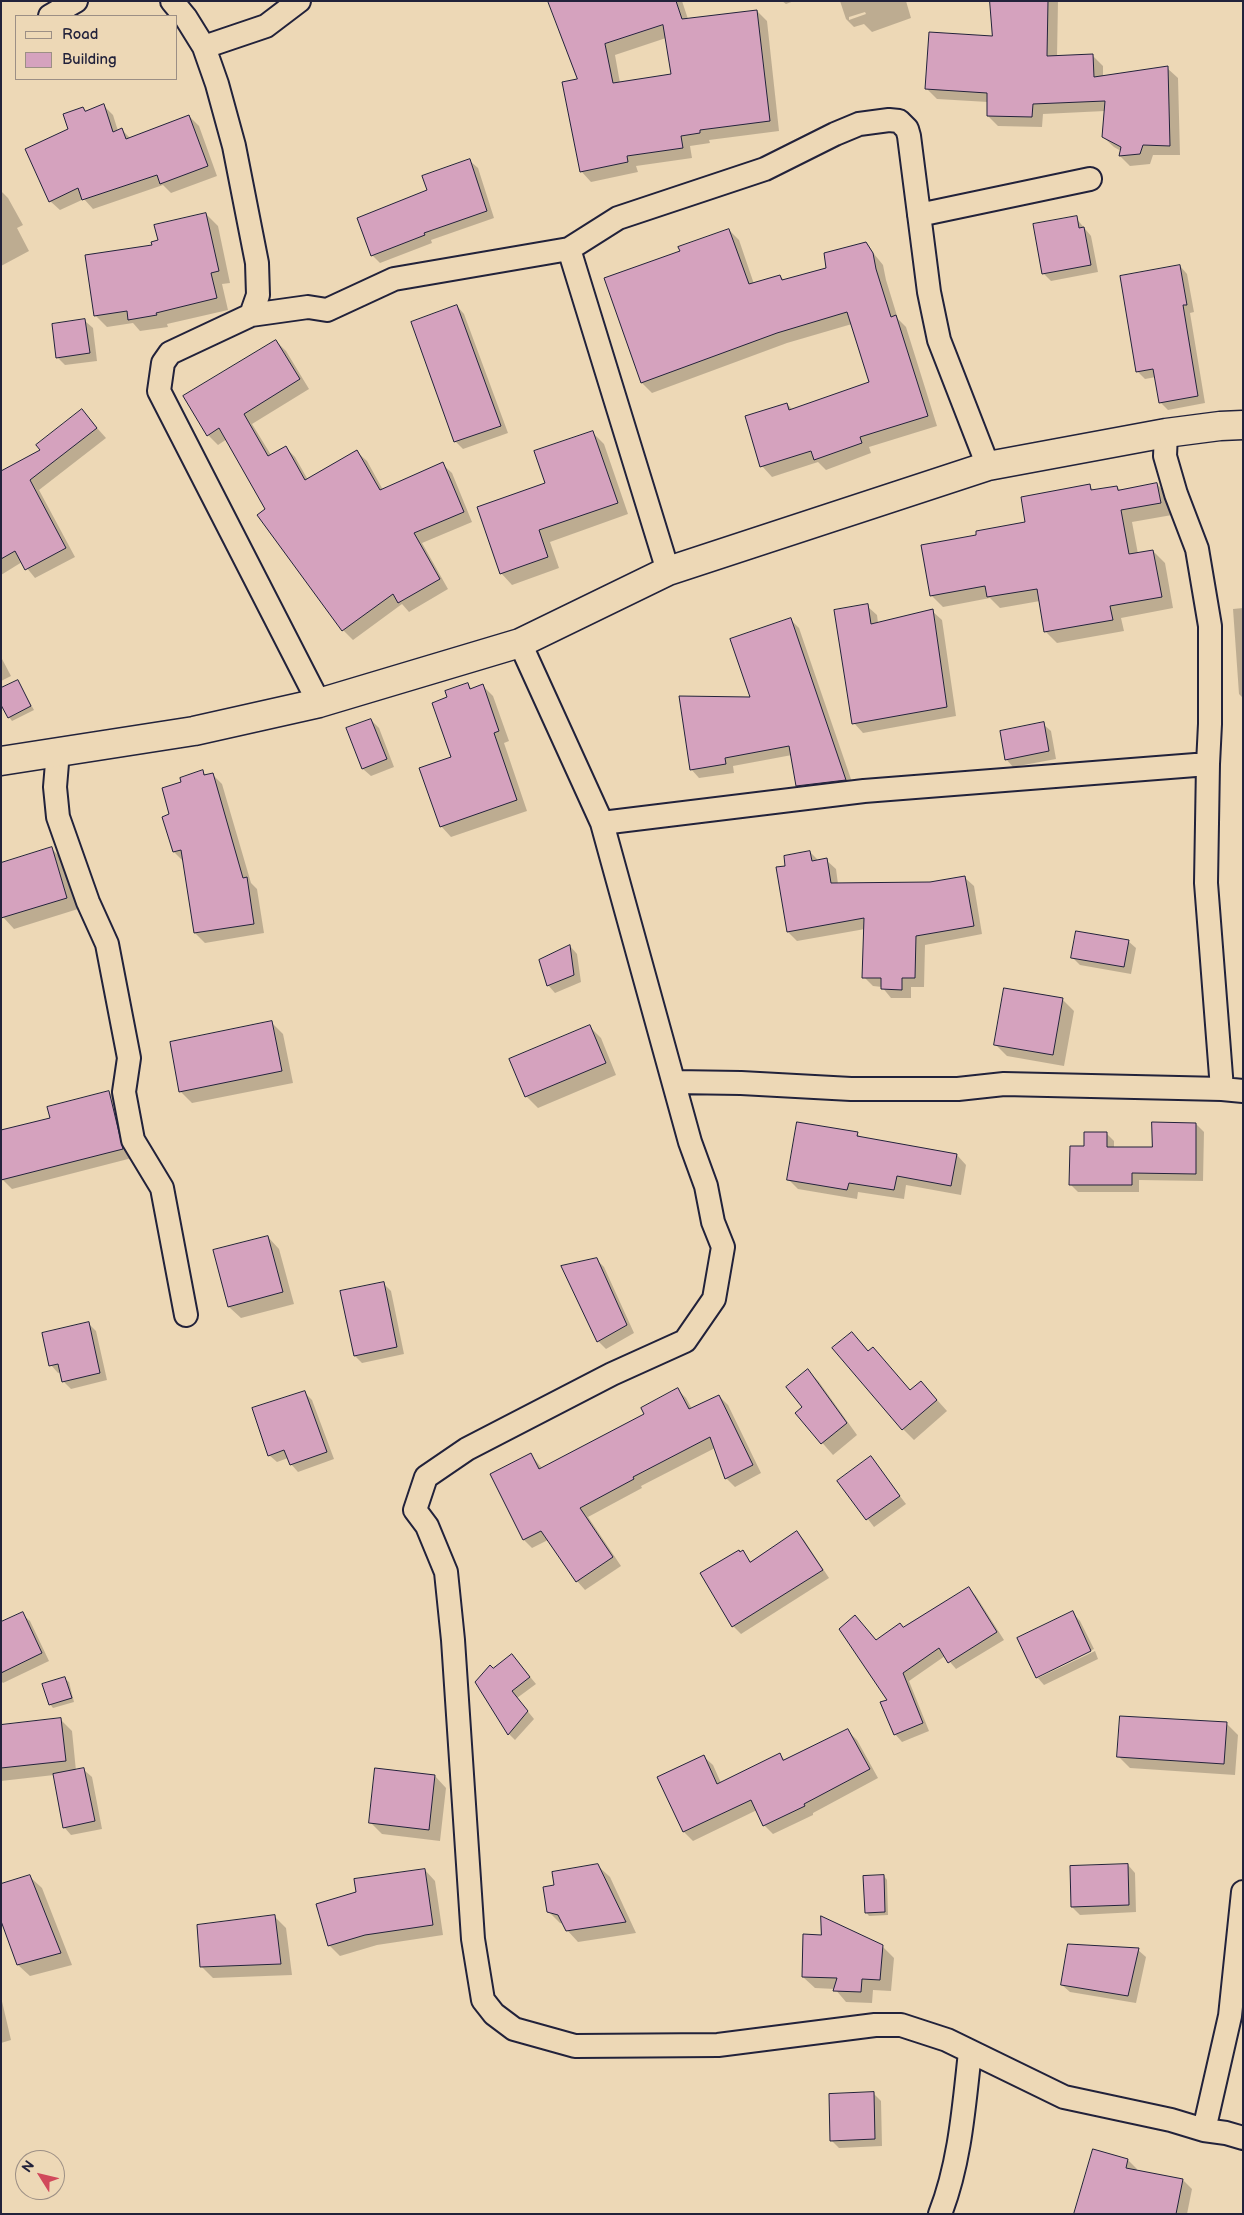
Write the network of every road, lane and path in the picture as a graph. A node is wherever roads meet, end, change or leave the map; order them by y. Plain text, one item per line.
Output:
1 (76, 1) edge
2 (299, 1) edge
3 (183, 7) edge
4 (52, 15) edge
5 (204, 48) junction
6 (1090, 179) dead end
7 (919, 216) junction
8 (569, 249) junction
9 (250, 315) junction
10 (1243, 425) edge
11 (1166, 433) junction
12 (988, 466) junction
13 (668, 571) junction
14 (520, 643) junction
15 (319, 703) junction
16 (58, 751) junction
17 (1, 761) edge
18 (1208, 764) junction
19 (602, 822) junction
20 (674, 1082) junction
21 (1232, 1090) edge
22 (186, 1315) dead end
23 (1243, 1892) edge
24 (970, 2052) junction
25 (1204, 2130) junction
26 (1243, 2138) edge
27 (940, 2214) edge

1 - 4 street
2 - 5 street
3 - 5 street
5 - 9 street
6 - 7 street
7 - 8 street
7 - 12 street
8 - 9 street
8 - 13 street
9 - 15 street
10 - 11 street
11 - 12 street
11 - 18 street
12 - 13 street
13 - 14 street
14 - 15 street
14 - 19 street
15 - 16 street
16 - 17 street
16 - 22 street
18 - 19 street
18 - 21 street
19 - 20 street
20 - 21 street
20 - 24 street
23 - 25 street
24 - 25 street
24 - 27 street
25 - 26 street

